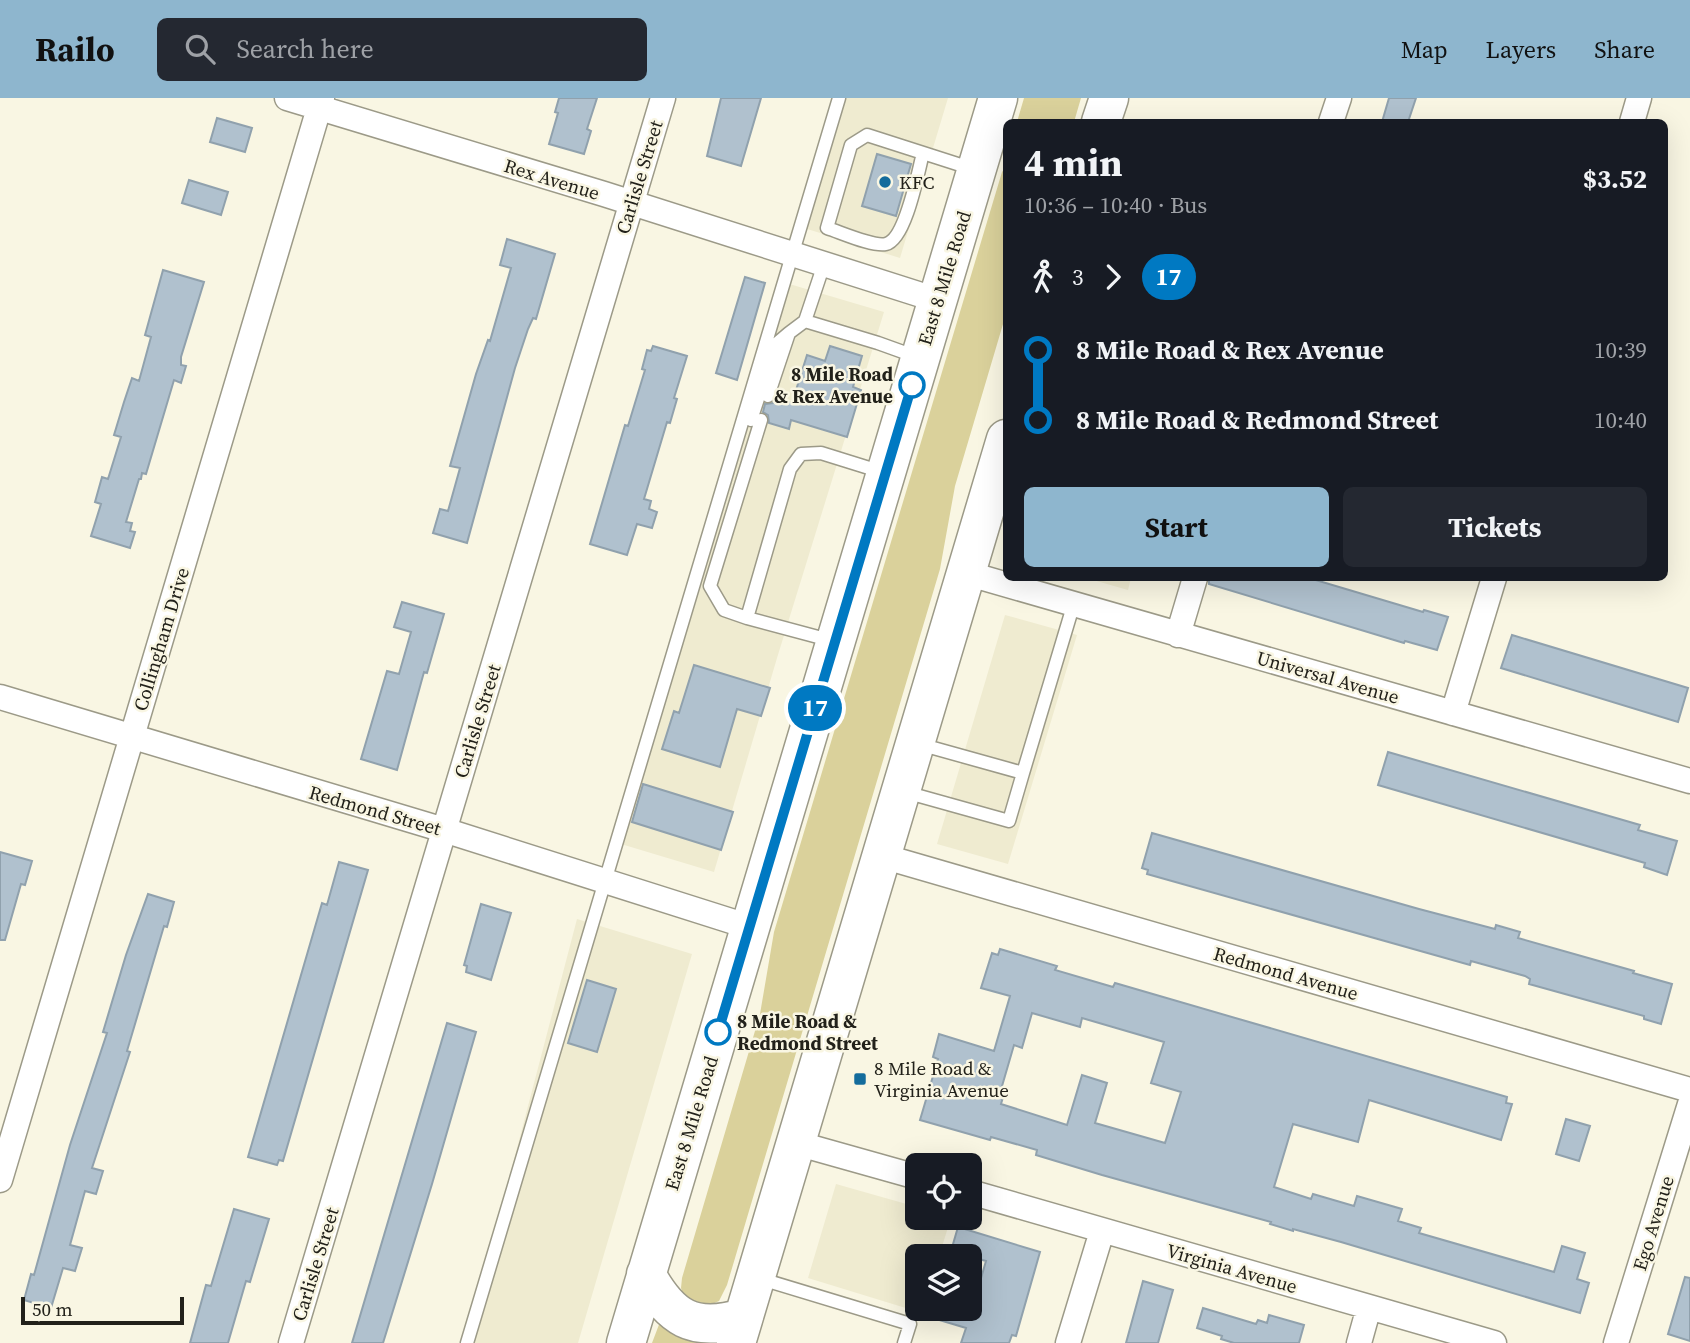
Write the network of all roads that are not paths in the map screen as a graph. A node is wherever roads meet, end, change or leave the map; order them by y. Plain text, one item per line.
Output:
1 (287, 98) edge
2 (663, 98) edge
3 (839, 98) edge
4 (998, 98) edge
5 (1109, 98) edge
6 (1339, 98) edge
7 (1639, 98) edge
8 (321, 103) edge
9 (1102, 119) edge
10 (1332, 119) edge
11 (1633, 119) edge
12 (923, 153) junction
13 (989, 154) edge
14 (631, 203) junction
15 (792, 254) junction
16 (824, 264) junction
17 (937, 300) junction
18 (805, 321) junction
19 (789, 333) junction
20 (920, 358) junction
21 (768, 396) dead end
22 (761, 420) dead end
23 (1003, 449) edge
24 (749, 458) junction
25 (886, 473) junction
26 (966, 573) junction
27 (1194, 581) edge
28 (1493, 581) edge
29 (1074, 603) junction
30 (747, 618) junction
31 (1178, 635) junction
32 (835, 642) junction
33 (0, 696) edge
34 (1453, 713) junction
35 (131, 737) junction
36 (915, 743) junction
37 (1023, 773) junction
38 (1690, 781) edge
39 (901, 791) junction
40 (444, 830) junction
41 (882, 856) junction
42 (606, 881) junction
43 (750, 927) junction
44 (1690, 1090) edge
45 (1690, 1104) edge
46 (796, 1143) junction
47 (905, 1174) edge
48 (0, 1180) edge
49 (982, 1196) edge
50 (1102, 1231) junction
51 (646, 1274) junction
52 (755, 1278) junction
53 (1369, 1307) junction
54 (740, 1330) edge
55 (291, 1343) edge
56 (467, 1343) edge
57 (626, 1343) edge
58 (904, 1343) edge
59 (1068, 1343) edge
60 (1359, 1343) edge
61 (1494, 1343) edge
62 (1616, 1343) edge

1 - 8 street, Rex Avenue
2 - 14 street, Carlisle Street
3 - 15 lane
4 - 13 highway, East 8 Mile Road
5 - 9 highway
6 - 10 street
7 - 11 street
8 - 14 street, Rex Avenue
8 - 35 street, Collingham Drive
12 - 12 lane
12 - 13 lane
13 - 17 highway, East 8 Mile Road
14 - 15 street, Rex Avenue
14 - 40 street, Carlisle Street
15 - 16 street, Rex Avenue
15 - 42 lane
16 - 17 street, Rex Avenue
16 - 18 lane
17 - 20 highway, East 8 Mile Road
18 - 19 lane
18 - 20 lane
19 - 21 lane
19 - 24 lane
20 - 25 highway, East 8 Mile Road
22 - 24 lane
23 - 26 highway
24 - 30 lane
25 - 30 lane
25 - 32 highway, East 8 Mile Road
26 - 29 street, Universal Avenue
26 - 36 highway
27 - 31 street
28 - 34 street
29 - 31 street, Universal Avenue
29 - 37 lane
30 - 32 lane
31 - 34 street, Universal Avenue
32 - 43 highway, East 8 Mile Road
33 - 35 street, Redmond Street
34 - 38 street, Universal Avenue
35 - 40 street, Redmond Street
35 - 48 street, Collingham Drive
36 - 37 lane
36 - 39 highway
37 - 39 lane
39 - 41 highway
40 - 42 street, Redmond Street
40 - 55 street, Carlisle Street
41 - 44 street, Redmond Avenue
41 - 46 highway
42 - 43 street, Redmond Street
42 - 56 lane
43 - 51 highway, East 8 Mile Road
45 - 62 street, Ego Avenue
46 - 47 street
46 - 52 highway
49 - 50 street, Virginia Avenue
50 - 53 street, Virginia Avenue
50 - 59 street
51 - 54 highway
51 - 57 highway, East 8 Mile Road
52 - 54 highway
52 - 58 lane
53 - 60 street
53 - 61 street, Virginia Avenue

